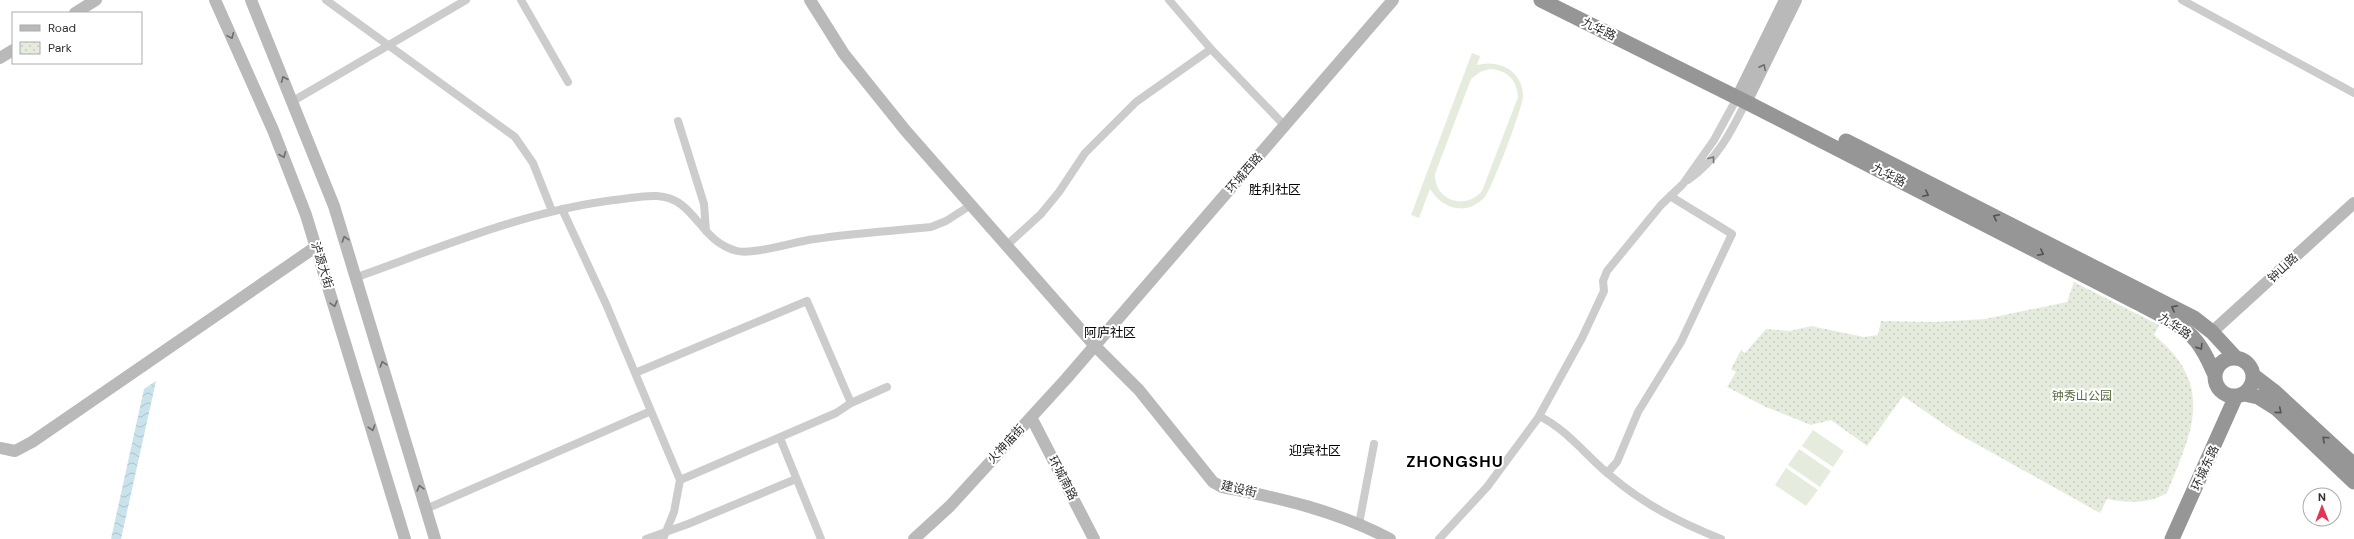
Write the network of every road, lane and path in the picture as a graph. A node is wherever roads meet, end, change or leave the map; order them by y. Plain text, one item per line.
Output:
1 (96, 0) edge
2 (215, 0) edge
3 (251, 0) edge
4 (326, 0) edge
5 (466, 0) edge
6 (522, 0) edge
7 (810, 0) edge
8 (1169, 0) edge
9 (1393, 0) edge
10 (1541, 0) edge
11 (1563, 0) edge
12 (1785, 0) edge
13 (1796, 0) edge
14 (2182, 0) edge
15 (77, 12) edge
16 (388, 45) junction
17 (1211, 49) junction
18 (12, 51) edge
19 (0, 58) edge
20 (568, 82) dead end
21 (2354, 93) edge
22 (1744, 95) junction
23 (293, 101) junction
24 (678, 121) dead end
25 (1285, 126) junction
26 (1670, 196) junction
27 (2354, 203) edge
28 (971, 205) junction
29 (562, 209) junction
30 (552, 211) junction
31 (706, 231) junction
32 (1007, 245) junction
33 (317, 246) junction
34 (357, 277) junction
35 (2212, 332) junction
36 (1095, 346) junction
37 (2236, 358) junction
38 (635, 373) junction
39 (2215, 375) junction
40 (2254, 376) junction
41 (887, 387) dead end
42 (2240, 395) junction
43 (851, 403) junction
44 (651, 411) junction
45 (1539, 416) junction
46 (1031, 417) junction
47 (780, 438) junction
48 (1374, 444) dead end
49 (0, 448) edge
50 (2354, 465) edge
51 (1607, 473) junction
52 (796, 479) junction
53 (680, 480) junction
54 (2354, 482) edge
55 (426, 508) junction
56 (1359, 524) junction
57 (665, 535) edge
58 (404, 539) edge
59 (435, 539) edge
60 (646, 539) edge
61 (821, 539) edge
62 (914, 539) edge
63 (1094, 539) edge
64 (1390, 539) edge
65 (1438, 539) edge
66 (1721, 539) edge
67 (2172, 539) edge

1 - 15 main road
2 -> 33 main road, 泸源大街
23 -> 3 main road
4 - 16 street
5 - 16 street
6 - 20 street
7 - 28 main road, 建设街
8 - 17 street
9 - 25 main road, 环城西路
10 - 22 highway, 九华路
11 - 22 highway, 九华路
12 - 22 main road
22 -> 13 main road
14 - 21 street
16 - 23 street
16 - 30 street
17 - 25 street
17 - 32 street
18 - 19 main road
22 - 26 street
35 -> 22 highway, 九华路
22 -> 39 highway, 九华路
34 -> 23 main road
24 - 31 street
25 - 36 main road, 环城西路
26 - 45 street
26 - 51 street
27 - 35 main road, 钟山路
28 - 31 street
28 - 32 main road, 建设街
29 - 30 street
29 - 31 street
29 - 38 street
30 - 34 street
32 - 36 main road, 建设街
33 - 49 main road
33 -> 58 main road, 泸源大街
55 -> 34 main road
35 - 37 highway, 九华路
36 - 46 main road, 火神庙街
36 - 56 main road, 建设街
37 - 39 highway
37 - 40 highway, 九华路
38 - 43 street
38 - 44 street
39 - 42 highway, 九华路
40 - 42 highway
50 -> 40 highway, 九华路
41 - 43 street
42 -> 54 highway, 九华路
42 - 67 highway, 环城东路
43 - 47 street
44 - 53 street
44 - 55 street
45 - 51 street
45 - 65 street
46 - 62 main road, 火神庙街
46 - 63 main road, 环城南路
47 - 52 street
47 - 53 street
48 - 56 street
51 - 66 street
52 - 57 street
52 - 61 street
53 - 57 street
55 - 59 main road
56 - 64 main road, 建设街
57 - 60 street

